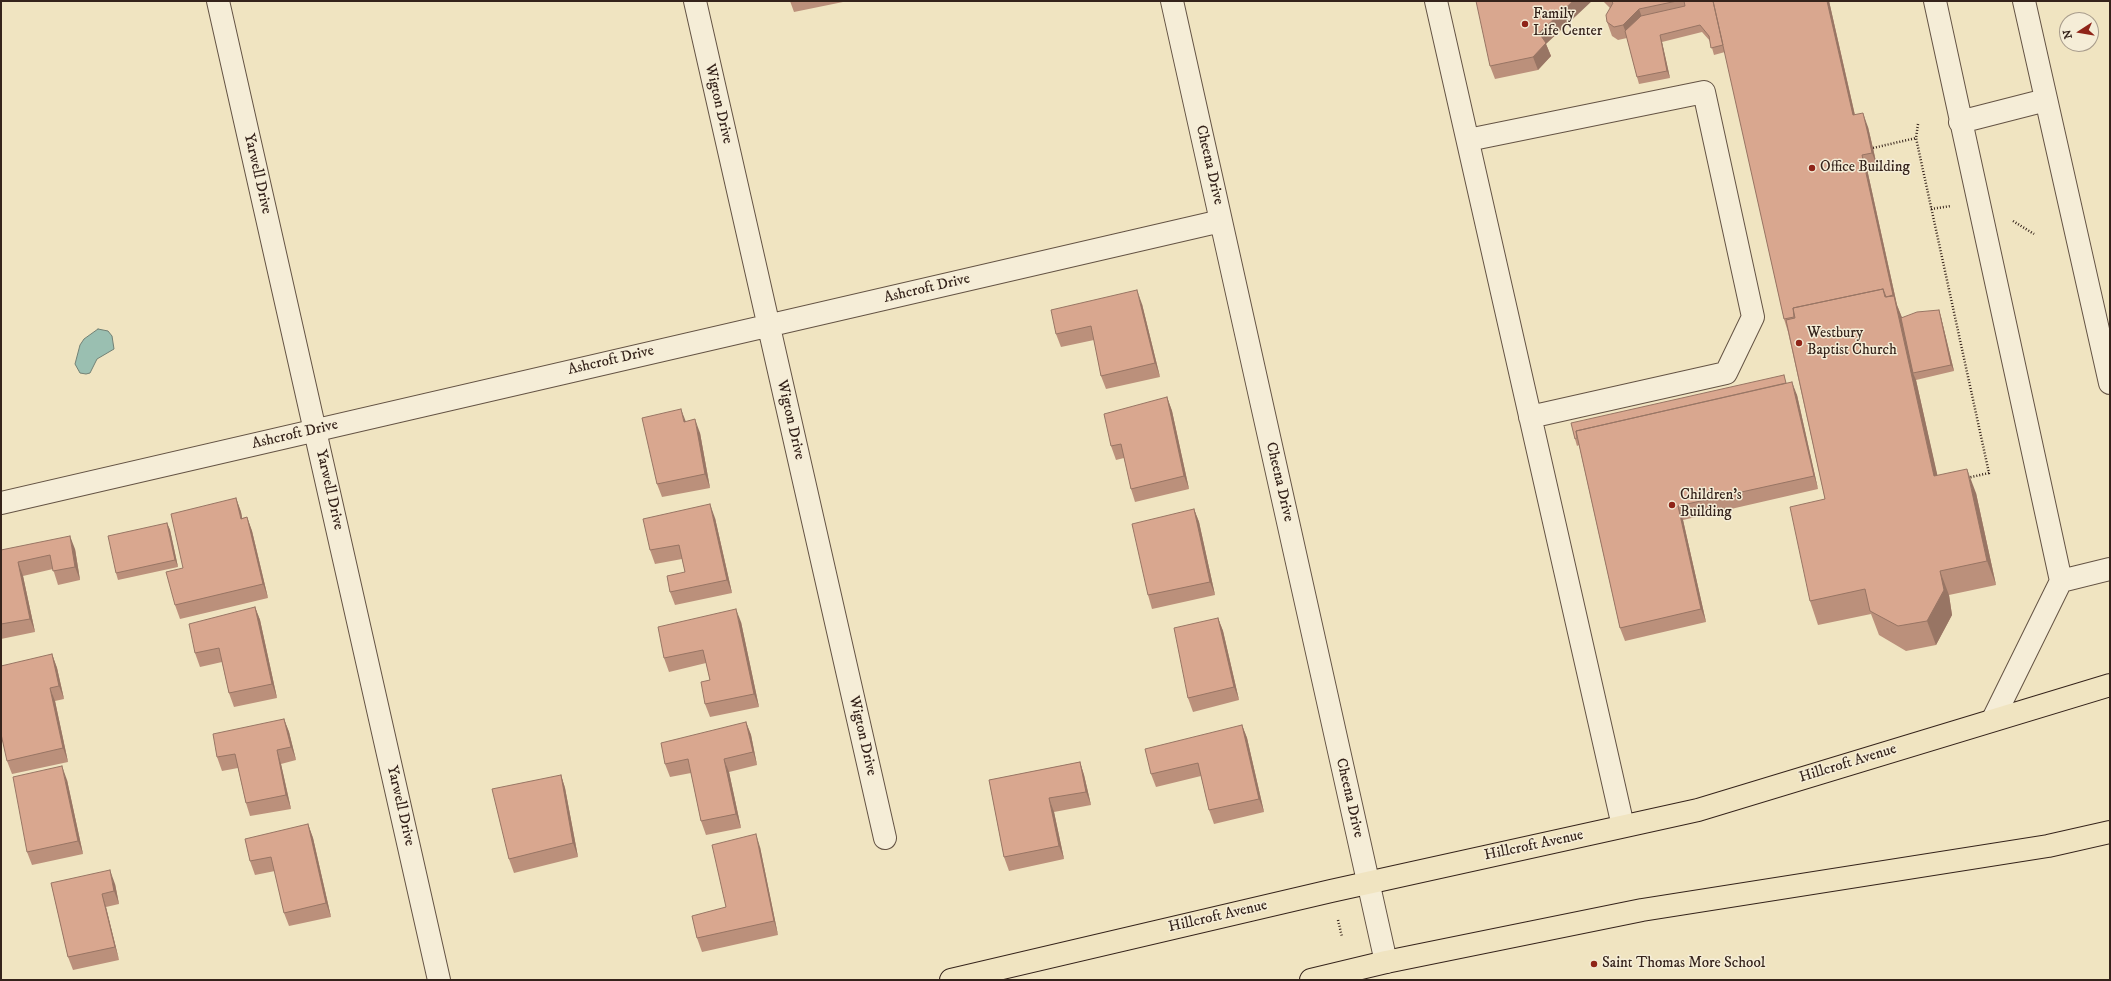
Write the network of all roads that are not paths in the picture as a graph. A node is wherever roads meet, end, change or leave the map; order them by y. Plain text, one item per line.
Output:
1 (218, 1) edge
2 (695, 1) edge
3 (1172, 1) edge
4 (1436, 1) edge
5 (1935, 1) edge
6 (2024, 1) edge
7 (2046, 100) junction
8 (1960, 122) junction
9 (1468, 140) junction
10 (1221, 221) junction
11 (768, 325) junction
12 (2110, 383) edge
13 (1530, 417) junction
14 (315, 430) junction
15 (1, 503) edge
16 (2110, 569) edge
17 (2061, 581) junction
18 (2110, 685) edge
19 (1993, 720) junction
20 (1623, 826) junction
21 (2110, 832) edge
22 (886, 838) dead end
23 (1368, 883) junction
24 (1386, 962) junction
25 (440, 980) edge
26 (951, 980) edge
27 (1312, 980) edge

1 - 14 street, Yarwell Drive
2 - 11 street, Wigton Drive
3 - 10 street, Cheena Drive
4 - 9 street
5 - 8 street
6 - 7 street
7 - 8 street
7 - 12 street
8 - 17 street
9 - 13 street
9 - 13 street
10 - 11 street, Ashcroft Drive
10 - 23 street, Cheena Drive
11 - 14 street, Ashcroft Drive
11 - 22 street, Wigton Drive
13 - 20 street
14 - 15 street, Ashcroft Drive
14 - 25 street, Yarwell Drive
16 - 17 street
17 - 19 street
18 - 19 main road, Hillcroft Avenue
19 - 20 main road, Hillcroft Avenue
20 - 23 main road, Hillcroft Avenue
21 - 24 main road
23 - 24 street, Cheena Drive
23 - 26 main road, Hillcroft Avenue
24 - 27 main road

